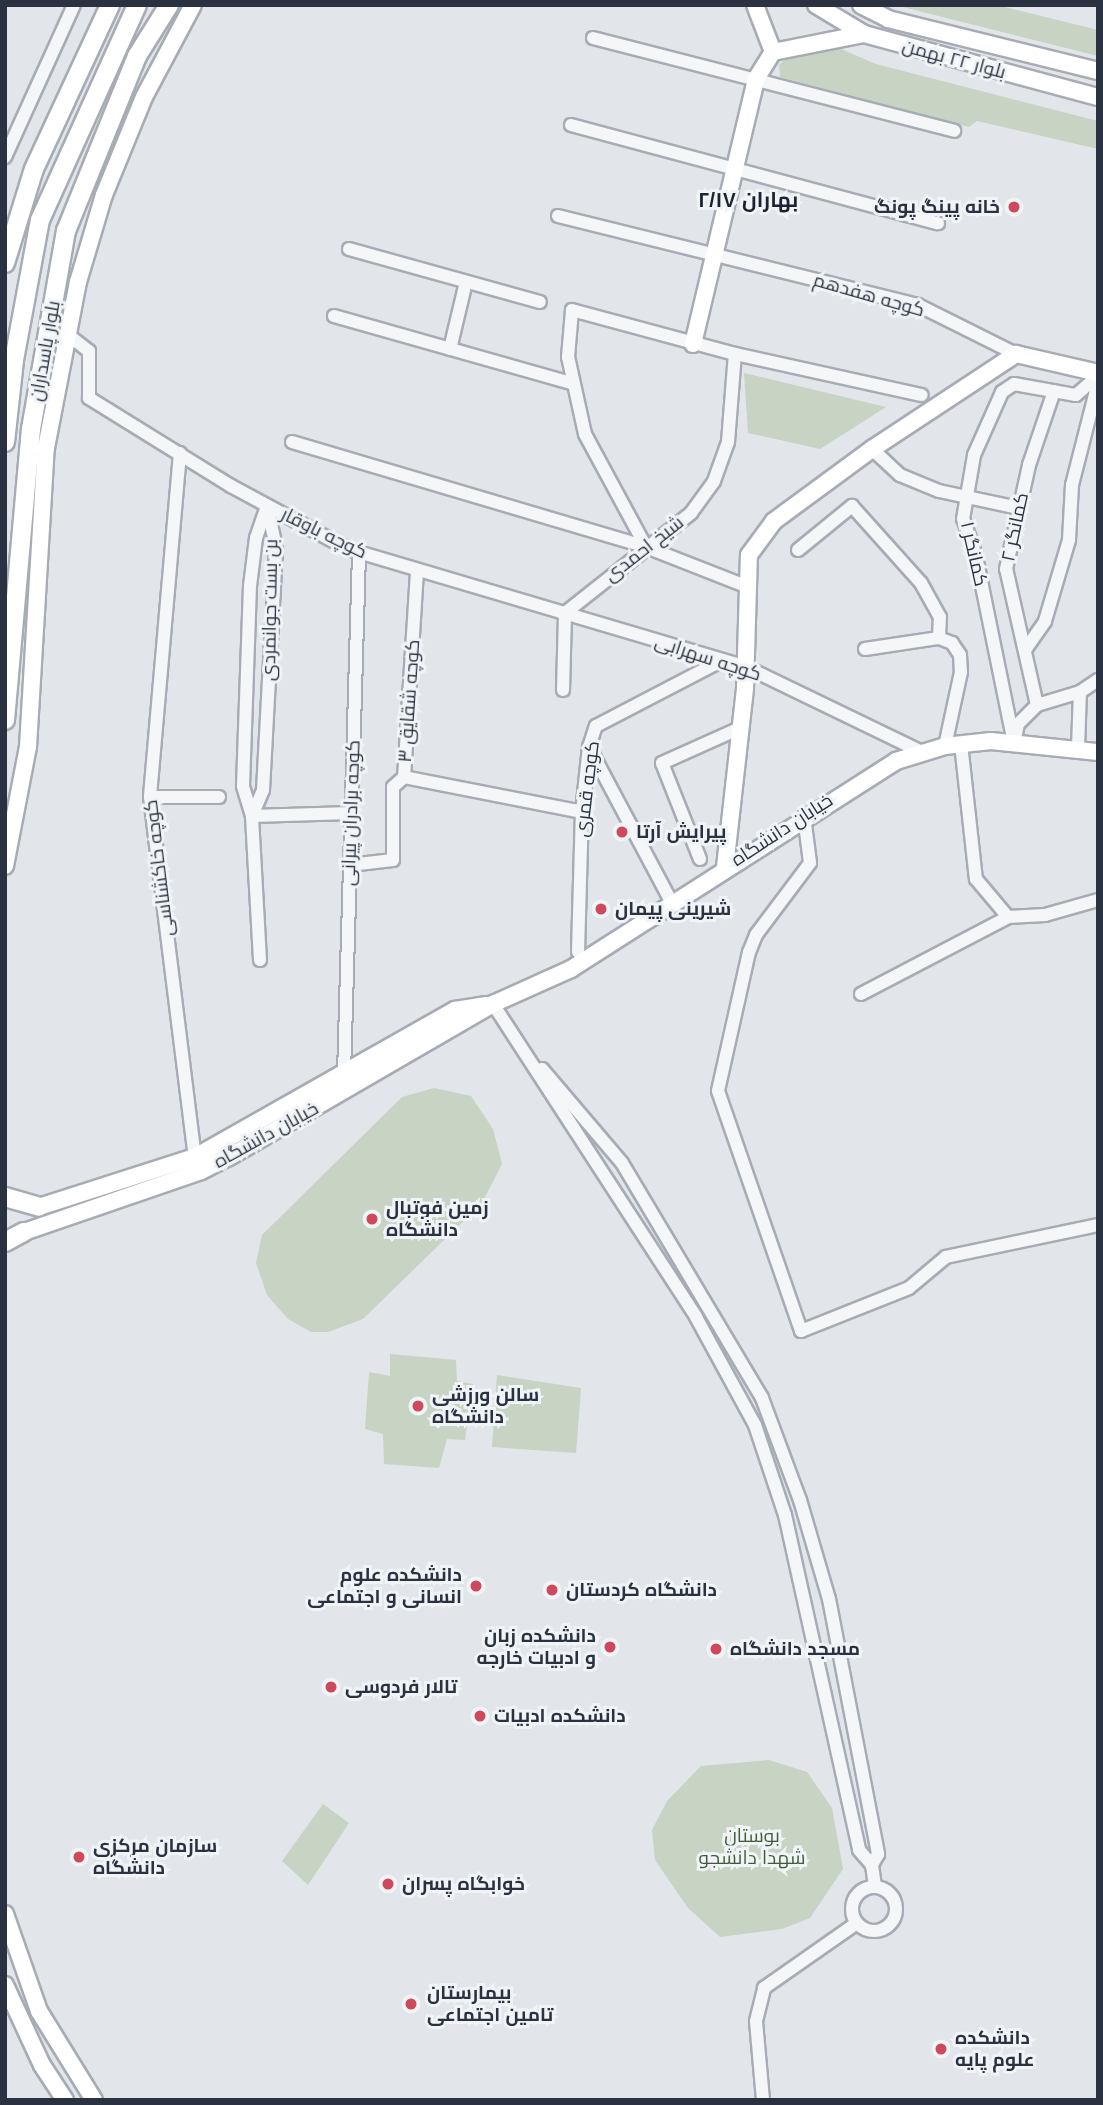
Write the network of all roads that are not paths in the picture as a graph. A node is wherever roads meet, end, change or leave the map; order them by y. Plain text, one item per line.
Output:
1 (74, 5) edge
2 (110, 5) edge
3 (137, 5) edge
4 (169, 5) edge
5 (193, 5) edge
6 (755, 5) edge
7 (816, 5) edge
8 (861, 5) edge
9 (864, 34) junction
10 (593, 38) dead end
11 (773, 52) junction
12 (1098, 71) edge
13 (756, 79) junction
14 (1098, 97) edge
15 (571, 125) dead end
16 (954, 131) dead end
17 (5, 157) edge
18 (734, 172) junction
19 (25, 200) junction
20 (558, 216) dead end
21 (938, 223) dead end
22 (349, 249) dead end
23 (715, 255) junction
24 (5, 263) edge
25 (28, 275) junction
26 (466, 282) junction
27 (540, 302) dead end
28 (334, 316) dead end
29 (67, 334) junction
30 (694, 344) junction
31 (450, 349) junction
32 (735, 354) junction
33 (1016, 354) junction
34 (1098, 375) edge
35 (1098, 383) edge
36 (574, 384) junction
37 (1054, 391) junction
38 (922, 395) dead end
39 (5, 442) edge
40 (292, 442) dead end
41 (872, 449) junction
42 (180, 453) junction
43 (968, 497) junction
44 (267, 506) junction
45 (1019, 508) junction
46 (646, 547) junction
47 (797, 550) dead end
48 (359, 552) junction
49 (417, 571) junction
50 (748, 587) junction
51 (565, 613) junction
52 (939, 638) junction
53 (865, 649) dead end
54 (1026, 650) junction
55 (721, 661) junction
56 (746, 667) junction
57 (1098, 680) edge
58 (563, 690) dead end
59 (1080, 692) junction
60 (1037, 705) junction
61 (5, 720) edge
62 (740, 729) junction
63 (1014, 743) junction
64 (953, 745) junction
65 (589, 747) junction
66 (1078, 748) junction
67 (922, 752) junction
68 (1098, 752) edge
69 (404, 776) junction
70 (150, 797) junction
71 (219, 797) dead end
72 (582, 812) junction
73 (351, 813) junction
74 (253, 816) junction
75 (804, 816) junction
76 (700, 859) dead end
77 (350, 864) junction
78 (5, 866) edge
79 (724, 867) junction
80 (1098, 900) edge
81 (671, 901) junction
82 (1008, 917) junction
83 (578, 952) dead end
84 (260, 960) dead end
85 (862, 994) dead end
86 (493, 1004) junction
87 (515, 1041) junction
88 (344, 1074) junction
89 (195, 1157) junction
90 (5, 1196) edge
91 (5, 1205) edge
92 (38, 1207) junction
93 (1098, 1225) edge
94 (24, 1232) joint
95 (5, 1242) edge
96 (711, 1307) junction
97 (696, 1317) junction
98 (872, 1865) junction
99 (875, 1887) junction
100 (5, 1914) edge
101 (857, 1923) junction
102 (5, 1985) edge
103 (65, 2100) edge
104 (94, 2100) edge
105 (763, 2100) edge

1 - 17 street
2 - 19 main road
3 - 25 main road, بلوار پاسداران
4 - 61 main road, بلوار پاسداران
5 - 29 street
6 - 11 street
7 - 9 street, بلوار ۲۲ بهمن
8 - 12 street, بلوار ۲۲ بهمن
9 - 11 street
9 - 14 street, بلوار ۲۲ بهمن
10 - 13 street
11 - 13 street
13 - 16 street
13 - 18 street
15 - 18 street
18 - 21 street
18 - 23 street
19 - 24 main road
19 - 25 main road
20 - 23 street, کوچه هفدهم
22 - 26 street
23 - 30 street
23 - 33 street, کوچه هفدهم
25 - 39 main road, بلوار پاسداران
26 - 27 street
26 - 31 street
28 - 31 street
29 - 42 street, کوچه باوقار
29 - 78 street
30 - 32 street
30 - 36 street
31 - 36 street
32 - 38 street
32 - 46 street, شیخ احمدی
33 - 34 street
33 - 41 street
34 - 37 street, کمانگر ۱
35 - 54 street
36 - 46 street
37 - 43 street, کمانگر ۱
37 - 45 street, کمانگر ۲
40 - 46 street
41 - 43 street
41 - 50 street
42 - 44 street, کوچه باوقار
42 - 70 street, کوچه خاکشناسی
43 - 45 street
43 - 63 street, کمانگر ۱
44 - 48 street, کوچه باوقار
44 - 74 street, بن بست جوانمردی
44 - 74 street, بن بست جوانمردی
45 - 54 street, کمانگر ۲
46 - 50 street
46 - 51 street, شیخ احمدی
47 - 52 street
48 - 49 street, کوچه باوقار
48 - 73 street, کوچه برادران پیرانی
49 - 51 street, کوچه باوقار
49 - 69 street, کوچه شقایق ۳
50 - 56 street
51 - 55 street, کوچه سهرابی
51 - 58 street
52 - 53 street
52 - 64 street
54 - 60 street, کمانگر ۲
55 - 56 street, کوچه سهرابی
55 - 65 street, کوچه قمری
56 - 62 street
56 - 67 street, کوچه سهرابی
57 - 59 street
59 - 60 street
59 - 66 street
60 - 63 street
62 - 76 street
62 - 79 street
63 - 64 street, خیابان دانشگاه
63 - 66 street, خیابان دانشگاه
64 - 67 street, خیابان دانشگاه
64 - 82 street
65 - 72 street, کوچه قمری
65 - 81 street
66 - 68 street, خیابان دانشگاه
67 - 75 street, خیابان دانشگاه
69 - 72 street, کوچه شقایق ۳
69 - 77 street
70 - 71 street
70 - 89 street, کوچه خاکشناسی
72 - 83 street, کوچه قمری
73 - 74 street
73 - 77 street, کوچه برادران پیرانی
74 - 84 street, بن بست جوانمردی
75 - 79 street, خیابان دانشگاه
75 - 93 street
77 - 88 street, کوچه برادران پیرانی
79 - 81 street, خیابان دانشگاه
80 - 82 street
81 - 86 street, خیابان دانشگاه
82 - 85 street
86 - 87 street
86 - 88 street, خیابان دانشگاه
86 - 94 street, خیابان دانشگاه
87 - 96 street
87 - 97 street
88 - 89 street, خیابان دانشگاه
89 - 92 street, خیابان دانشگاه
90 - 92 main road
91 - 92 main road
94 - 95 main road
96 - 97 street
96 - 98 street
97 - 98 street
98 - 99 street
99 - 101 street
99 - 101 street
100 - 104 street
101 - 105 street
102 - 103 street

